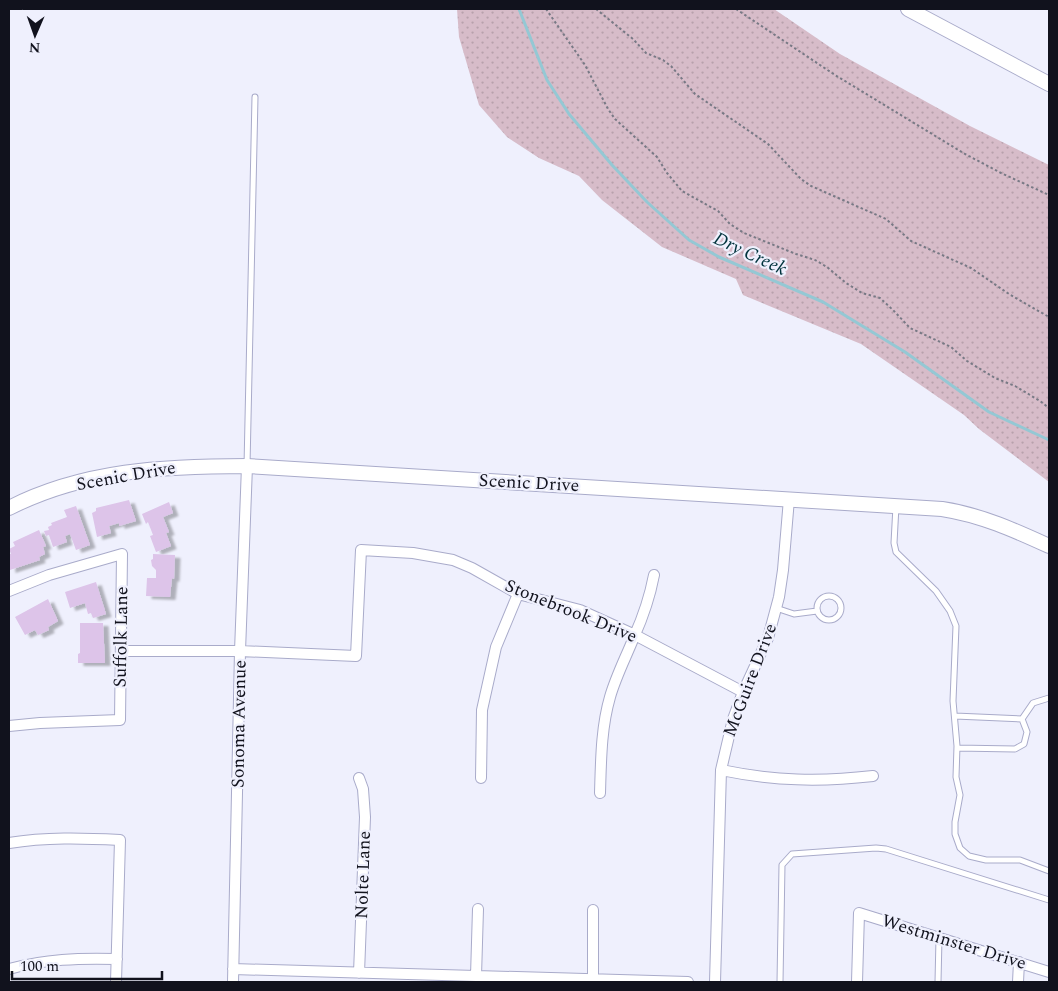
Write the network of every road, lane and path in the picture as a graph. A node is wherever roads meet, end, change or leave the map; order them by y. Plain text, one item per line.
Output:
1 (546, 9) edge
2 (596, 9) edge
3 (736, 9) edge
4 (908, 9) edge
5 (1049, 84) edge
6 (255, 97) dead end
7 (1049, 195) edge
8 (1049, 316) edge
9 (1049, 408) edge
10 (247, 466) junction
11 (788, 499) junction
12 (896, 506) junction
13 (9, 508) edge
14 (1049, 546) edge
15 (654, 575) dead end
16 (9, 591) edge
17 (518, 594) junction
18 (776, 608) junction
19 (817, 611) junction
20 (635, 635) junction
21 (121, 651) junction
22 (240, 651) junction
23 (743, 692) junction
24 (1049, 698) edge
25 (955, 716) junction
26 (1022, 719) junction
27 (9, 726) edge
28 (957, 748) junction
29 (721, 770) junction
30 (873, 776) dead end
31 (359, 778) dead end
32 (481, 778) dead end
33 (600, 793) dead end
34 (9, 843) edge
35 (1049, 871) edge
36 (1049, 900) edge
37 (478, 909) dead end
38 (593, 910) dead end
39 (940, 938) junction
40 (117, 959) junction
41 (1019, 962) junction
42 (233, 969) junction
43 (9, 970) edge
44 (359, 972) junction
45 (1049, 972) edge
46 (476, 976) junction
47 (593, 980) junction
48 (116, 982) edge
49 (233, 982) edge
50 (688, 982) edge
51 (715, 982) edge
52 (780, 982) edge
53 (856, 982) edge
54 (938, 982) edge
55 (1018, 982) edge

1 - 9 path
2 - 8 path
3 - 7 path
4 - 5 main road
6 - 10 lane
10 - 11 main road, Scenic Drive
10 - 13 main road, Scenic Drive
10 - 22 street, Sonoma Avenue
11 - 12 main road, Scenic Drive
11 - 18 street, McGuire Drive
12 - 14 main road, Scenic Drive
12 - 25 lane
15 - 20 street
16 - 21 street, Suffolk Lane
17 - 20 street, Stonebrook Drive
17 - 22 street, Stonebrook Drive
17 - 32 street
18 - 19 lane
18 - 23 street, McGuire Drive
19 - 19 lane
20 - 23 street, Stonebrook Drive
20 - 33 street
21 - 22 street
21 - 27 street, Suffolk Lane
22 - 42 street, Sonoma Avenue
23 - 29 street, McGuire Drive
24 - 26 lane
25 - 26 lane
25 - 28 lane
26 - 28 lane
28 - 35 lane
29 - 30 street
29 - 51 street, McGuire Drive
31 - 44 street, Nolte Lane
34 - 40 street
36 - 52 lane
37 - 46 street
38 - 47 street
39 - 41 street, Westminster Drive
39 - 53 street, Westminster Drive
39 - 54 lane
40 - 43 street
40 - 48 street
41 - 45 street, Westminster Drive
41 - 55 street
42 - 44 street
42 - 49 street, Sonoma Avenue
44 - 46 street
46 - 47 street
47 - 50 street

